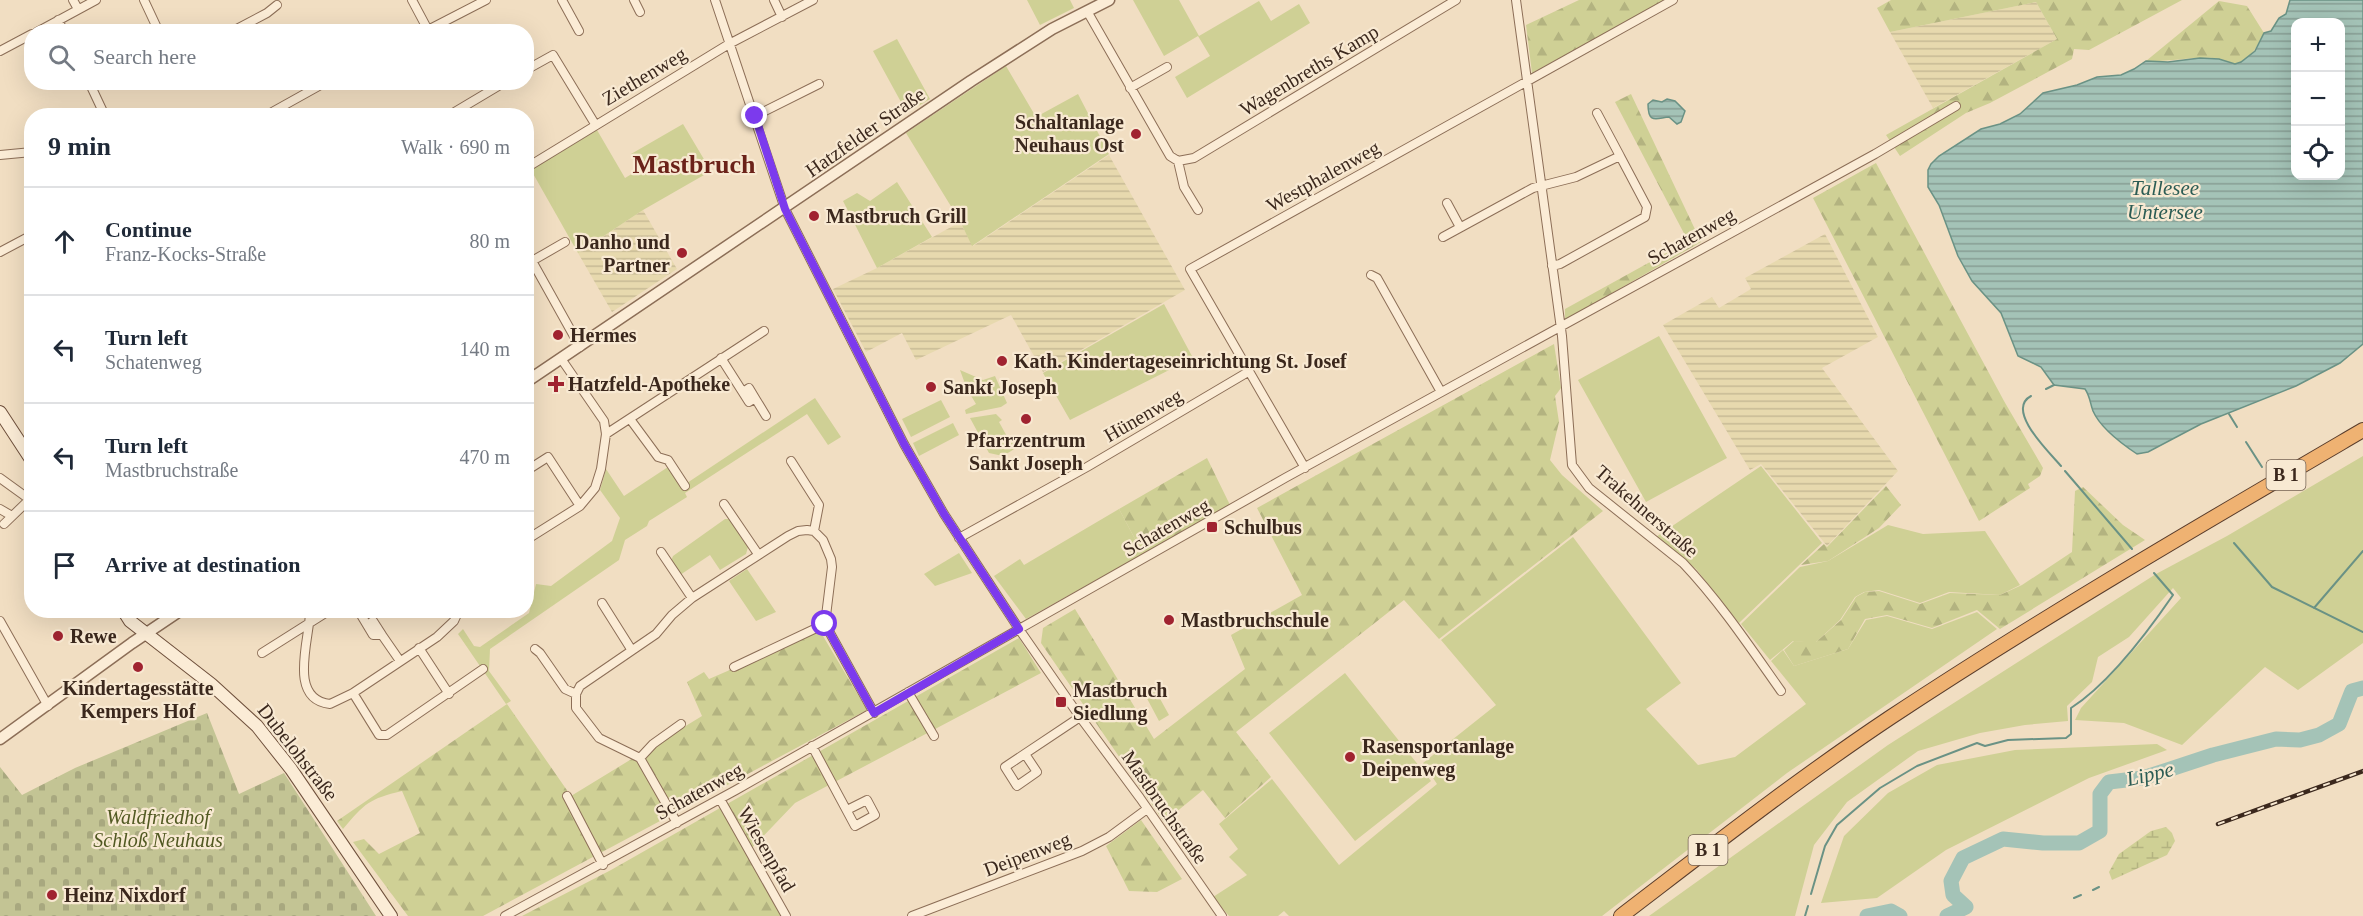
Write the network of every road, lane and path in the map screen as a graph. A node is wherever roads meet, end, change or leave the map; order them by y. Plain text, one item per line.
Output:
1 (73, 0) edge
2 (96, 0) edge
3 (144, 0) edge
4 (412, 0) edge
5 (486, 0) edge
6 (562, 0) edge
7 (634, 0) edge
8 (715, 0) edge
9 (774, 0) edge
10 (813, 0) edge
11 (1109, 0) edge
12 (1456, 0) edge
13 (1516, 0) edge
14 (1673, 0) edge
15 (277, 4) dead end
16 (78, 9) junction
17 (1087, 11) junction
18 (640, 12) dead end
19 (782, 17) junction
20 (58, 20) junction
21 (51, 24) edge
22 (60, 24) edge
23 (155, 24) edge
24 (246, 24) edge
25 (423, 24) edge
26 (440, 24) edge
27 (579, 31) dead end
28 (24, 38) edge
29 (729, 44) junction
30 (0, 51) edge
31 (534, 66) edge
32 (1167, 67) dead end
33 (1528, 81) junction
34 (819, 84) dead end
35 (1130, 88) junction
36 (93, 90) edge
37 (312, 90) edge
38 (492, 90) edge
39 (1956, 106) dead end
40 (101, 108) edge
41 (279, 108) edge
42 (461, 108) edge
43 (1597, 113) dead end
44 (755, 116) junction
45 (595, 124) junction
46 (24, 153) edge
47 (0, 155) edge
48 (1620, 156) junction
49 (1178, 161) junction
50 (534, 163) edge
51 (1541, 187) junction
52 (1447, 203) dead end
53 (785, 209) junction
54 (1198, 210) dead end
55 (1460, 227) junction
56 (1443, 237) dead end
57 (24, 239) edge
58 (565, 242) dead end
59 (0, 252) edge
60 (534, 260) edge
61 (1552, 266) junction
62 (534, 269) edge
63 (1371, 275) dead end
64 (1560, 326) junction
65 (764, 331) dead end
66 (580, 346) junction
67 (721, 358) junction
68 (562, 360) junction
69 (1248, 372) junction
70 (534, 377) edge
71 (1441, 392) junction
72 (0, 411) edge
73 (766, 416) dead end
74 (630, 419) junction
75 (2363, 430) edge
76 (606, 434) junction
77 (24, 448) edge
78 (791, 461) dead end
79 (534, 466) edge
80 (1305, 468) junction
81 (0, 478) edge
82 (685, 486) dead end
83 (24, 494) edge
84 (24, 504) edge
85 (724, 504) dead end
86 (580, 506) junction
87 (0, 509) edge
88 (12, 516) junction
89 (4, 524) dead end
90 (814, 531) junction
91 (534, 535) edge
92 (959, 538) junction
93 (661, 552) dead end
94 (758, 554) junction
95 (692, 598) junction
96 (602, 603) dead end
97 (128, 618) edge
98 (169, 618) edge
99 (311, 618) edge
100 (317, 618) edge
101 (363, 618) edge
102 (455, 618) edge
103 (0, 621) edge
104 (311, 622) junction
105 (825, 624) junction
106 (1019, 629) junction
107 (146, 633) junction
108 (419, 648) junction
109 (535, 649) dead end
110 (631, 649) junction
111 (262, 653) dead end
112 (400, 662) junction
113 (734, 668) dead end
114 (483, 669) dead end
115 (908, 692) junction
116 (1781, 692) dead end
117 (352, 693) junction
118 (449, 694) junction
119 (576, 694) junction
120 (48, 706) junction
121 (874, 713) junction
122 (1080, 717) junction
123 (681, 724) dead end
124 (934, 736) dead end
125 (0, 739) edge
126 (812, 746) junction
127 (1025, 754) dead end
128 (640, 758) junction
129 (567, 796) dead end
130 (720, 799) junction
131 (1147, 809) junction
132 (847, 810) dead end
133 (677, 823) junction
134 (603, 865) junction
135 (391, 916) edge
136 (505, 916) edge
137 (786, 916) edge
138 (912, 916) edge
139 (1221, 916) edge
140 (1621, 916) edge

1 - 16 street
2 - 16 street
3 - 23 street
4 - 25 street
5 - 26 street
6 - 27 street
7 - 18 street
8 - 29 street, Mastbruchstraße
9 - 19 street
10 - 19 street, Ziethenweg
11 - 17 street, Hatzfelder Straße
12 - 49 street, Wagenbreths Kamp
13 - 33 street, Trakehnerstraße
14 - 33 street, Westphalenweg
15 - 24 street
16 - 20 street
17 - 35 street
17 - 53 street, Hatzfelder Straße
19 - 29 street, Ziethenweg
20 - 21 street
20 - 22 street
28 - 30 street
29 - 44 street, Mastbruchstraße
29 - 45 street, Ziethenweg
31 - 45 street
32 - 35 street
33 - 51 street, Trakehnerstraße
33 - 69 street, Westphalenweg
34 - 44 street
35 - 49 street
36 - 40 street
37 - 41 street
38 - 42 street
39 - 64 street, Schatenweg
43 - 48 street
44 - 53 street, Mastbruchstraße
45 - 50 street, Ziethenweg
46 - 47 street
48 - 51 street
48 - 61 street
49 - 54 street
51 - 55 street
51 - 61 street, Trakehnerstraße
52 - 55 street
53 - 66 street, Hatzfelder Straße
53 - 92 street, Mastbruchstraße
55 - 56 street
57 - 59 street
58 - 60 street
61 - 64 street, Trakehnerstraße
62 - 66 street
63 - 71 street
64 - 71 street, Schatenweg
64 - 116 street, Trakehnerstraße
65 - 67 street
66 - 68 street, Hatzfelder Straße
67 - 73 street
67 - 74 street
68 - 70 street, Hatzfelder Straße
68 - 76 street
69 - 80 street, Westphalenweg
69 - 92 street, Hünenweg
71 - 80 street, Schatenweg
72 - 77 main road
74 - 76 street
74 - 82 street
75 - 140 highway, B 1
76 - 86 street
78 - 90 street
79 - 86 street
80 - 106 street, Schatenweg
81 - 83 street
84 - 88 street
85 - 94 street
86 - 91 street
87 - 88 street
88 - 89 street
90 - 94 street
90 - 105 street
92 - 106 street, Mastbruchstraße
93 - 95 street
94 - 95 street
95 - 110 street
96 - 110 street
97 - 107 main road, Dubelohstraße
98 - 107 street
99 - 104 street
100 - 104 street
101 - 112 street
102 - 108 street
103 - 120 street
104 - 111 street
104 - 117 street
105 - 113 street
105 - 121 street
106 - 115 street, Schatenweg
106 - 122 street, Mastbruchstraße
107 - 120 street
107 - 135 main road, Dubelohstraße
108 - 112 street
108 - 118 street
109 - 119 street
110 - 119 street
112 - 117 street
114 - 118 street
115 - 121 street, Schatenweg
115 - 124 street
117 - 118 street
119 - 128 street
120 - 125 street
121 - 126 street, Schatenweg
122 - 127 street
122 - 131 street, Mastbruchstraße
123 - 128 street
126 - 130 street, Schatenweg
126 - 132 street
128 - 133 street
129 - 134 street
130 - 133 street, Schatenweg
130 - 137 street, Wiesenpfad
131 - 138 street, Deipenweg
131 - 139 street, Mastbruchstraße
133 - 134 street, Schatenweg
134 - 136 street, Schatenweg

